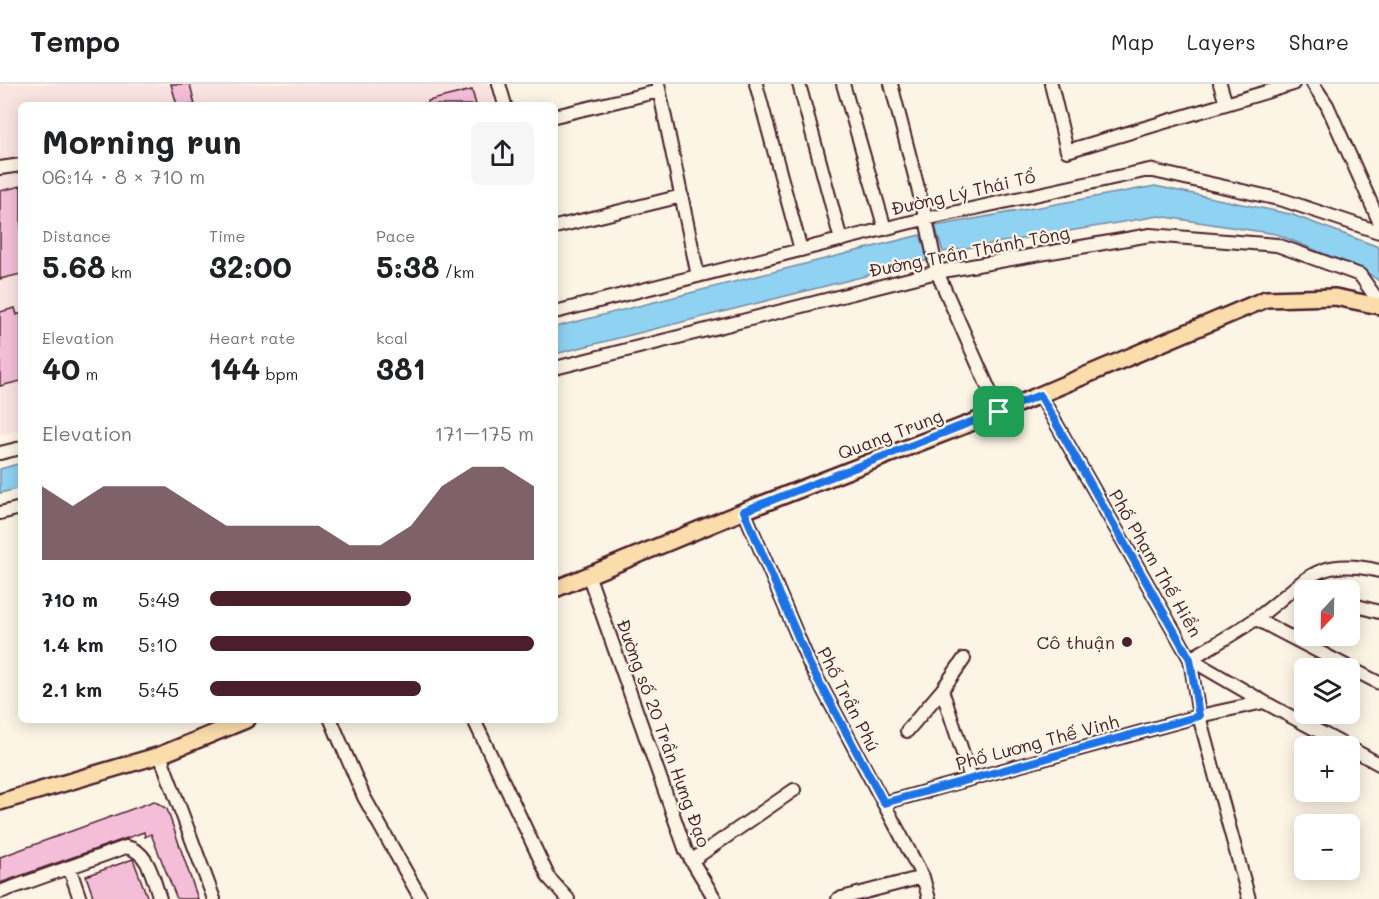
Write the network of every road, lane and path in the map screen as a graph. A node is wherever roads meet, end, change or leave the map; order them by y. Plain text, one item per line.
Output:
1 (499, 84) edge
2 (756, 84) edge
3 (799, 84) edge
4 (843, 84) edge
5 (891, 84) edge
6 (1051, 84) edge
7 (1220, 84) edge
8 (1293, 84) edge
9 (1313, 84) edge
10 (659, 88) edge
11 (505, 102) edge
12 (1226, 105) junction
13 (558, 115) edge
14 (18, 165) edge
15 (0, 168) edge
16 (682, 196) junction
17 (926, 219) junction
18 (1379, 221) edge
19 (558, 225) edge
20 (885, 229) junction
21 (1379, 232) edge
22 (842, 240) junction
23 (801, 250) junction
24 (936, 267) junction
25 (699, 276) junction
26 (1379, 302) edge
27 (1379, 306) edge
28 (558, 311) edge
29 (558, 367) edge
30 (1040, 395) junction
31 (999, 412) junction
32 (18, 449) edge
33 (0, 453) edge
34 (18, 509) edge
35 (744, 511) junction
36 (0, 513) edge
37 (1379, 571) edge
38 (588, 574) junction
39 (1309, 580) edge
40 (558, 588) edge
41 (1294, 594) edge
42 (1360, 607) edge
43 (1379, 612) edge
44 (1256, 619) junction
45 (964, 659) dead end
46 (1190, 659) junction
47 (1379, 683) edge
48 (942, 690) junction
49 (1264, 702) junction
50 (1199, 716) junction
51 (239, 723) edge
52 (332, 723) edge
53 (475, 723) edge
54 (907, 731) dead end
55 (1328, 736) edge
56 (1360, 753) edge
57 (160, 755) junction
58 (1379, 764) edge
59 (971, 778) junction
60 (794, 790) dead end
61 (0, 802) edge
62 (884, 803) junction
63 (691, 861) junction
64 (69, 867) junction
65 (923, 877) junction
66 (0, 892) edge
67 (80, 899) edge
68 (160, 899) edge
69 (214, 899) edge
70 (422, 899) edge
71 (568, 899) edge
72 (715, 899) edge
73 (838, 899) edge
74 (930, 899) edge
75 (1250, 899) edge

1 - 11 street
2 - 23 street
3 - 22 street
4 - 20 street
5 - 17 street
6 - 12 street
7 - 12 street
8 - 12 street
9 - 18 street
10 - 13 street
10 - 16 street
14 - 15 street
16 - 19 street
16 - 25 street
17 - 20 street, Đường Lý Thái Tổ
17 - 21 street, Đường Lý Thái Tổ
17 - 24 street
20 - 22 street, Đường Lý Thái Tổ
22 - 23 street, Đường Lý Thái Tổ
23 - 25 street, Đường Lý Thái Tổ
24 - 26 street, Đường Trần Thánh Tông
24 - 29 street, Đường Trần Thánh Tông
24 - 31 street
25 - 28 street, Đường Lý Thái Tổ
27 - 30 main road, Quang Trung
30 - 31 main road, Quang Trung
30 - 46 street, Phố Phạm Thế Hiển
31 - 35 main road, Quang Trung
32 - 33 street
34 - 36 street
35 - 38 main road, Quang Trung
35 - 62 street, Phố Trần Phú
37 - 39 street
38 - 40 main road, Quang Trung
38 - 63 street, Đường số 20 Trần Hưng Đạo
41 - 44 street
42 - 43 street
44 - 46 street
44 - 47 street
45 - 48 street
46 - 49 street
46 - 50 street, Phố Phạm Thế Hiển
48 - 54 street
48 - 59 street
49 - 50 street, Phố Lương Thế Vinh
49 - 55 street
50 - 59 street, Phố Lương Thế Vinh
50 - 75 street, Phố Phạm Thế Hiển
51 - 57 main road
52 - 70 street
53 - 71 street
56 - 58 street
57 - 61 main road
57 - 69 street
59 - 62 street, Phố Lương Thế Vinh
60 - 63 street
62 - 65 street, Phố Trần Phú
63 - 72 street, Đường số 20 Trần Hưng Đạo
64 - 66 street
64 - 67 street
64 - 68 street
65 - 73 street
65 - 74 street, Phố Trần Phú

